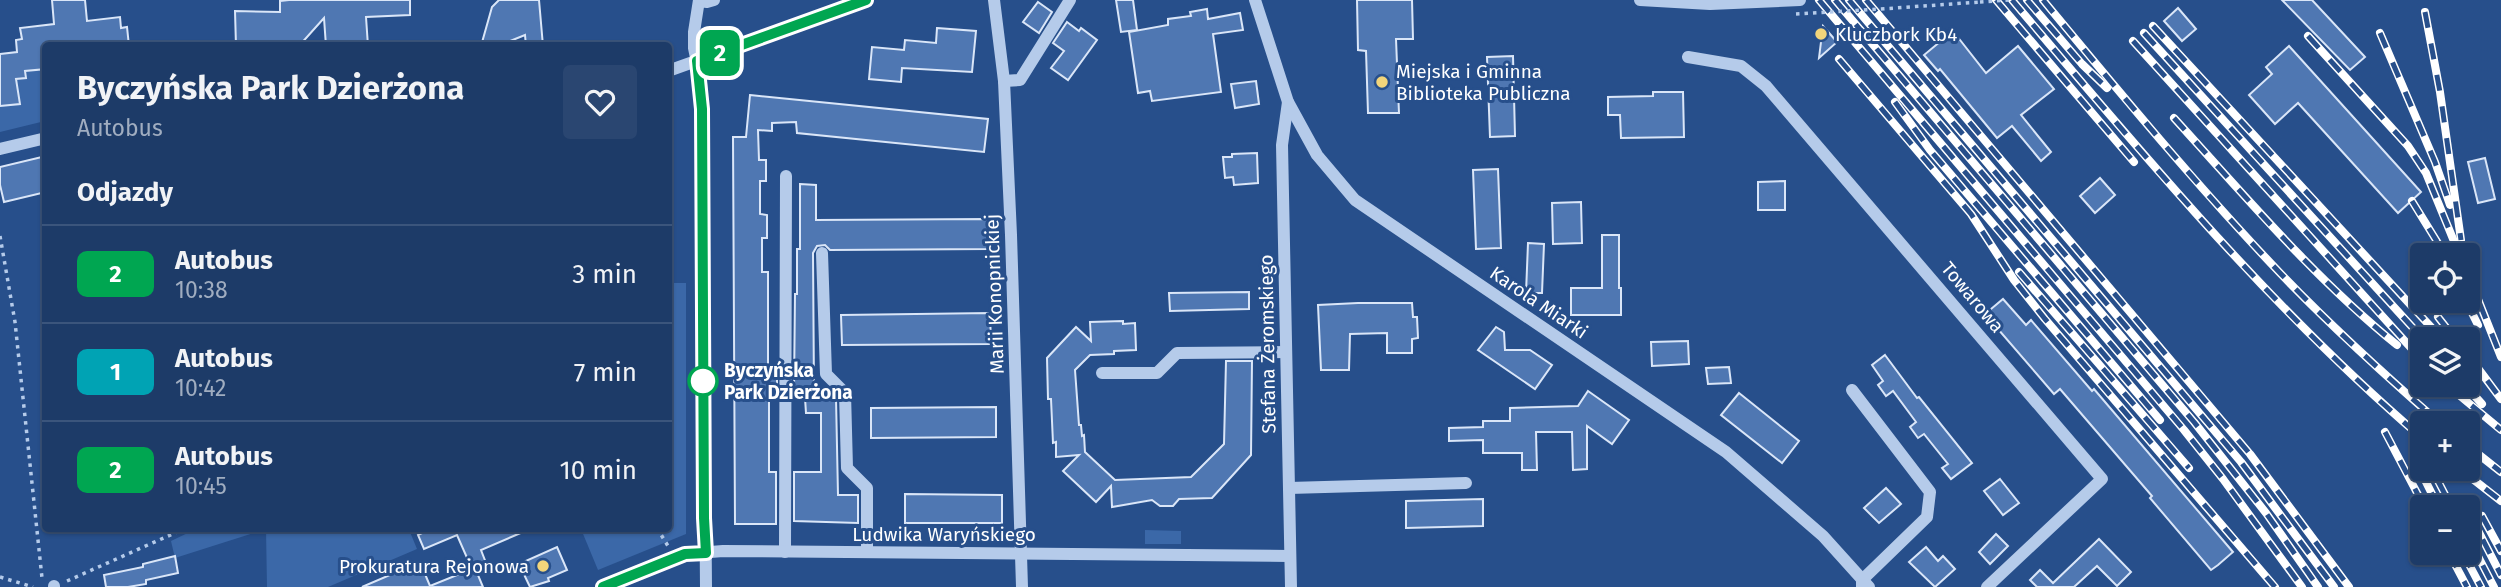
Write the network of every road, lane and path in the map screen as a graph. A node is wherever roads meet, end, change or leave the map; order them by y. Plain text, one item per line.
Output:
1 (713, 0) edge
2 (866, 0) edge
3 (995, 0) edge
4 (1070, 0) edge
5 (1255, 0) edge
6 (1640, 0) edge
7 (1800, 0) edge
8 (2009, 0) edge
9 (699, 1) edge
10 (1785, 1) edge
11 (1796, 14) dead end
12 (1688, 57) dead end
13 (697, 61) junction
14 (672, 70) edge
15 (1004, 81) junction
16 (1288, 102) junction
17 (42, 139) edge
18 (0, 149) edge
19 (786, 177) dead end
20 (0, 236) edge
21 (822, 253) dead end
22 (1286, 352) junction
23 (1102, 373) dead end
24 (1852, 390) dead end
25 (1466, 483) dead end
26 (1289, 488) junction
27 (177, 532) edge
28 (659, 532) edge
29 (668, 546) dead end
30 (786, 552) junction
31 (867, 552) junction
32 (706, 553) junction
33 (1023, 554) junction
34 (1290, 556) junction
35 (0, 577) edge
36 (1865, 584) edge
37 (33, 587) edge
38 (43, 587) edge
39 (54, 587) edge
40 (603, 587) edge
41 (706, 587) edge
42 (1022, 587) edge
43 (1291, 587) edge
44 (1987, 587) edge

1 - 9 street
2 - 13 street
3 - 15 street, Marii Konopnickiej
4 - 15 street
5 - 16 street, Karola Miarki
6 - 10 street
7 - 10 street
8 - 11 path, bridge
9 - 13 street
12 - 44 street, Towarowa
13 - 14 street
13 - 32 street
15 - 33 street, Marii Konopnickiej
16 - 22 street, Stefana Żeromskiego
16 - 36 street, Karola Miarki
17 - 18 street
19 - 30 street
20 - 38 path
21 - 31 street
22 - 23 street
22 - 26 street, Stefana Żeromskiego
24 - 36 street
25 - 26 street
26 - 34 street, Stefana Żeromskiego
27 - 39 path
28 - 29 path
30 - 31 street, Ludwika Waryńskiego
30 - 32 street, Ludwika Waryńskiego
31 - 33 street, Ludwika Waryńskiego
32 - 40 street, Ludwika Waryńskiego
32 - 41 street
33 - 34 street, Ludwika Waryńskiego
33 - 42 street, Marii Konopnickiej
34 - 43 street, Stefana Żeromskiego
35 - 37 path

